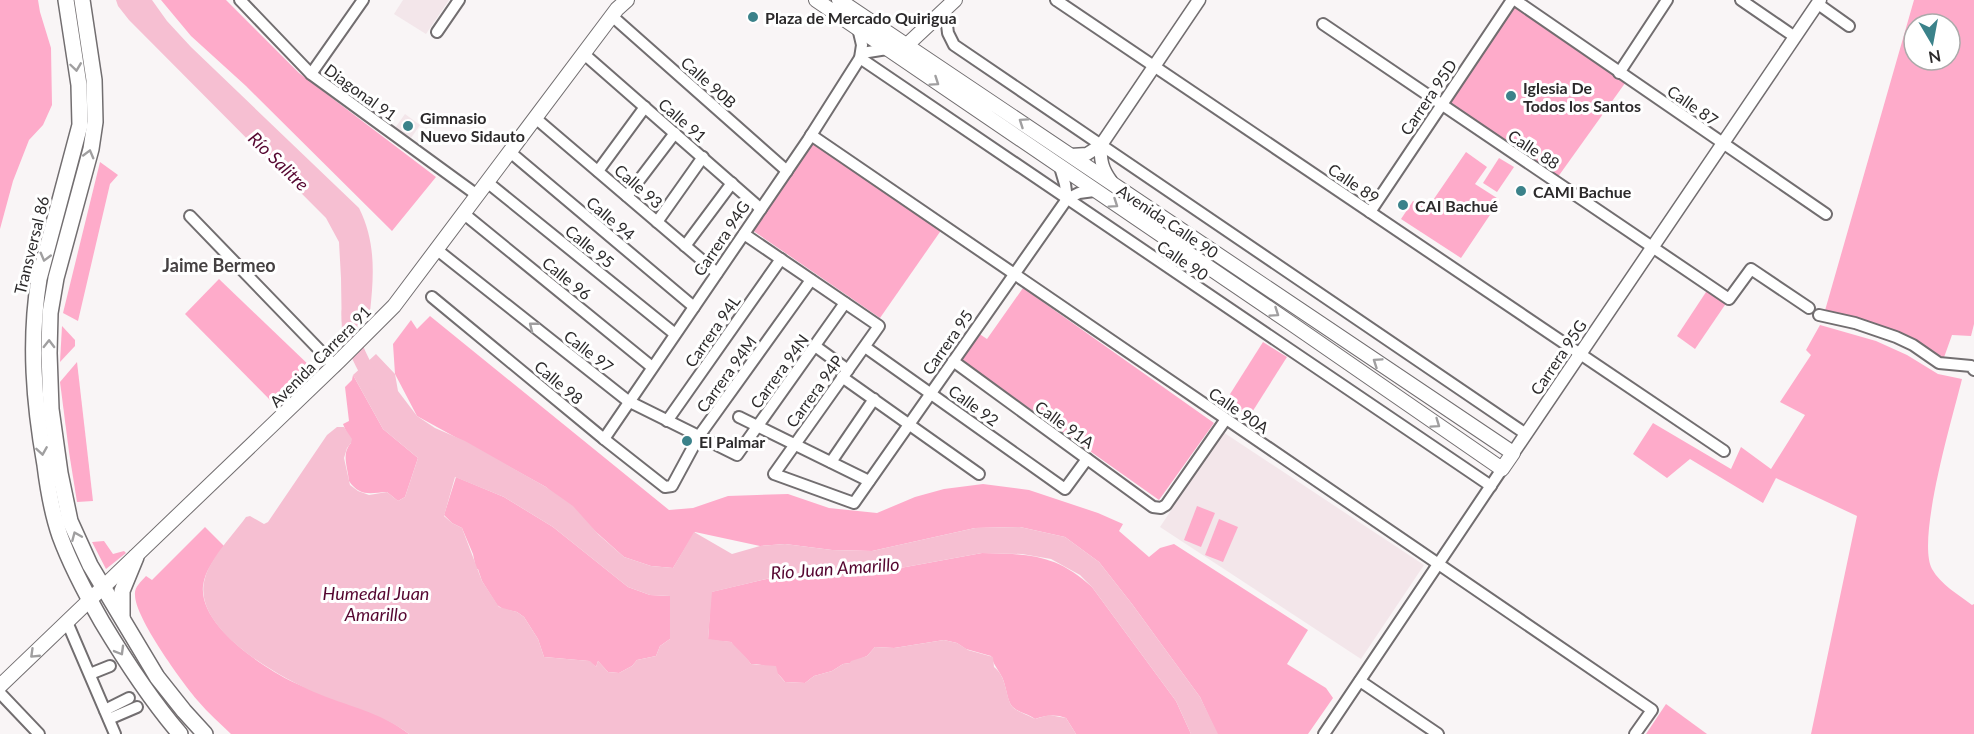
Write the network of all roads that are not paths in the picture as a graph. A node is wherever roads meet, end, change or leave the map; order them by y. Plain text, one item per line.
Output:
1 (240, 0) edge
2 (363, 0) edge
3 (459, 0) edge
4 (816, 0) edge
5 (839, 0) edge
6 (1056, 0) edge
7 (1199, 0) edge
8 (1514, 0) edge
9 (1667, 0) edge
10 (1740, 0) edge
11 (1819, 2) edge
12 (74, 4) edge
13 (950, 4) edge
14 (619, 6) edge
15 (1323, 24) dead end
16 (1849, 26) dead end
17 (858, 28) junction
18 (437, 32) dead end
19 (1795, 37) junction
20 (908, 44) junction
21 (887, 49) junction
22 (584, 54) junction
23 (861, 56) junction
24 (1154, 66) junction
25 (1619, 73) junction
26 (311, 74) junction
27 (1441, 105) junction
28 (645, 107) junction
29 (540, 122) dead end
30 (675, 133) junction
31 (811, 135) junction
32 (1723, 144) junction
33 (1101, 145) junction
34 (510, 152) junction
35 (1071, 155) junction
36 (703, 157) junction
37 (1060, 167) junction
38 (598, 171) junction
39 (787, 171) junction
40 (1111, 181) junction
41 (487, 182) junction
42 (732, 183) junction
43 (1094, 191) junction
44 (477, 195) junction
45 (627, 196) junction
46 (1067, 200) junction
47 (761, 209) junction
48 (1370, 212) junction
49 (463, 213) junction
50 (1826, 214) dead end
51 (190, 216) dead end
52 (657, 222) junction
53 (744, 234) junction
54 (685, 246) junction
55 (1653, 247) junction
56 (436, 249) junction
57 (781, 259) junction
58 (717, 273) junction
59 (1014, 275) junction
60 (811, 280) junction
61 (432, 297) dead end
62 (845, 303) junction
63 (694, 307) junction
64 (1809, 308) dead end
65 (1820, 315) dead end
66 (675, 334) junction
67 (815, 346) junction
68 (865, 347) junction
69 (1580, 354) junction
70 (953, 361) junction
71 (337, 364) junction
72 (652, 367) junction
73 (1972, 368) edge
74 (845, 374) junction
75 (931, 393) junction
76 (874, 399) junction
77 (628, 401) junction
78 (739, 417) dead end
79 (1226, 419) junction
80 (667, 421) junction
81 (909, 424) junction
82 (758, 426) junction
83 (1526, 434) junction
84 (699, 436) junction
85 (604, 439) junction
86 (795, 445) junction
87 (1724, 451) dead end
88 (1513, 453) junction
89 (737, 455) joint
90 (1087, 459) junction
91 (831, 462) junction
92 (1502, 469) junction
93 (979, 474) dead end
94 (869, 481) junction
95 (1491, 486) junction
96 (669, 487) joint
97 (854, 503) joint
98 (136, 557) junction
99 (1438, 564) junction
100 (103, 588) junction
101 (90, 600) junction
102 (123, 620) junction
103 (67, 622) junction
104 (110, 666) dead end
105 (90, 674) junction
106 (1360, 681) junction
107 (0, 686) edge
108 (0, 693) edge
109 (129, 698) dead end
110 (136, 707) dead end
111 (107, 715) junction
112 (39, 734) edge
113 (115, 734) edge
114 (180, 734) edge
115 (206, 734) edge
116 (1324, 734) edge
117 (1438, 734) edge
118 (1635, 734) edge

1 - 26 street, Diagonal 91
2 - 26 street
3 - 18 street
4 - 17 main road, Avenida Calle 90
5 - 20 main road, Avenida Calle 90
6 - 24 street, Calle 89
7 - 24 street
8 - 25 street, Calle 87
8 - 27 street, Carrera 95D
9 - 25 street
10 - 19 street
11 - 16 street
11 - 19 street, Carrera 95G
100 -> 12 main road, Transversal 86
12 -> 101 main road, Transversal 86
13 - 20 main road
13 - 33 street
14 - 22 main road, Avenida Carrera 91
14 - 39 street, Calle 90B
15 - 27 street, Calle 88
17 - 21 main road, Avenida Calle 90
17 - 23 street
19 - 32 street, Carrera 95G
20 - 21 main road
35 -> 20 main road, Avenida Calle 90
21 - 23 street
21 -> 37 main road, Avenida Calle 90
22 - 28 street, Calle 91
22 - 34 main road, Avenida Carrera 91
23 - 31 street, Carrera 94G
23 - 46 street, Calle 90
24 - 33 street
24 - 48 street, Calle 89
25 - 32 street, Calle 87
26 - 44 street, Diagonal 91
27 - 48 street, Carrera 95D
27 - 55 street, Calle 88
28 - 30 street, Calle 91
28 - 38 street
29 - 38 street, Calle 93
30 - 36 street, Calle 91
30 - 45 street
31 - 39 street, Carrera 94G
31 - 59 street, Calle 90A
32 - 50 street, Calle 87
32 - 55 street, Carrera 95G
33 - 35 street
33 - 40 street
33 - 83 street
34 - 41 main road, Avenida Carrera 91
34 - 63 street, Calle 94
35 - 40 main road, Avenida Calle 90
36 - 42 street, Calle 91
36 - 52 street
37 - 43 main road, Avenida Calle 90
37 - 46 street
38 - 45 street, Calle 93
39 - 47 street, Carrera 94G
88 -> 40 main road, Avenida Calle 90
41 - 44 main road, Avenida Carrera 91
41 - 66 street, Calle 95
42 - 47 street, Calle 91
42 - 54 street
43 - 46 street
43 -> 92 main road, Avenida Calle 90
44 - 49 main road, Avenida Carrera 91
45 - 52 street, Calle 93
46 - 59 street, Carrera 95
46 - 95 street, Calle 90
47 - 53 street, Carrera 94G
48 - 69 street, Calle 89
49 - 56 main road, Avenida Carrera 91
49 - 72 street, Calle 96
51 - 71 street
52 - 54 street, Calle 93
53 - 57 street
53 - 58 street, Carrera 94G
54 - 58 street, Calle 93
55 - 64 street, Calle 88
55 - 69 street, Carrera 95G
56 - 71 main road, Avenida Carrera 91
77 -> 56 street, Calle 97
57 - 60 street
57 - 80 street, Carrera 94L
58 - 63 street, Carrera 94G
59 - 70 street, Carrera 95
59 - 79 street, Calle 90A
60 - 62 street
60 - 84 street, Carrera 94M
61 - 85 street, Calle 98
62 - 67 street, Carrera 94N
62 - 68 street, Carrera 94P
63 - 66 street, Carrera 94G
65 - 73 street
66 - 72 street, Carrera 94G
67 - 74 street
67 - 82 street, Carrera 94N
68 - 74 street, Carrera 94P
68 - 75 street, Calle 92
69 - 83 street, Carrera 95G
69 - 87 street, Calle 89
70 - 75 street, Carrera 95
70 - 90 street, Calle 91A
71 - 98 main road, Avenida Carrera 91
72 - 77 street, Carrera 94G
74 - 76 street
74 - 86 street, Carrera 94P
75 - 81 street, Carrera 95
75 - 90 street, Calle 92
76 - 81 street
76 - 91 street
77 - 80 street, Calle 97
77 - 85 street, Carrera 94G
78 - 82 street
79 - 90 street, Calle 91A
79 - 99 street, Calle 90A
80 - 84 street, Calle 97
81 - 93 street
81 - 94 street, Carrera 95
82 - 86 street
82 - 89 street, Carrera 94N
83 - 88 street, Carrera 95G
84 - 89 street, Calle 97
84 - 96 street, Carrera 94M
85 - 96 street, Calle 98
86 - 91 street
86 - 97 street, Carrera 94P
88 - 92 main road, Carrera 95G
91 - 94 street
92 - 95 street, Carrera 95G
94 - 97 street, Carrera 95
95 - 99 street, Carrera 95G
98 - 100 main road, Avenida Carrera 91
98 - 102 main road
99 - 106 street, Carrera 95G
99 - 118 street, Calle 90A
100 - 101 main road, Avenida Carrera 91
100 - 102 main road, Transversal 86
101 - 103 main road, Avenida Carrera 91
101 -> 114 main road, Transversal 86
102 - 115 main road, Transversal 86
103 - 105 street
103 -> 107 main road, Avenida Carrera 91
104 - 105 street
105 - 111 street
106 - 116 street, Carrera 95G
106 - 117 street
108 - 112 street
109 - 111 street
110 - 111 street
111 - 113 street

